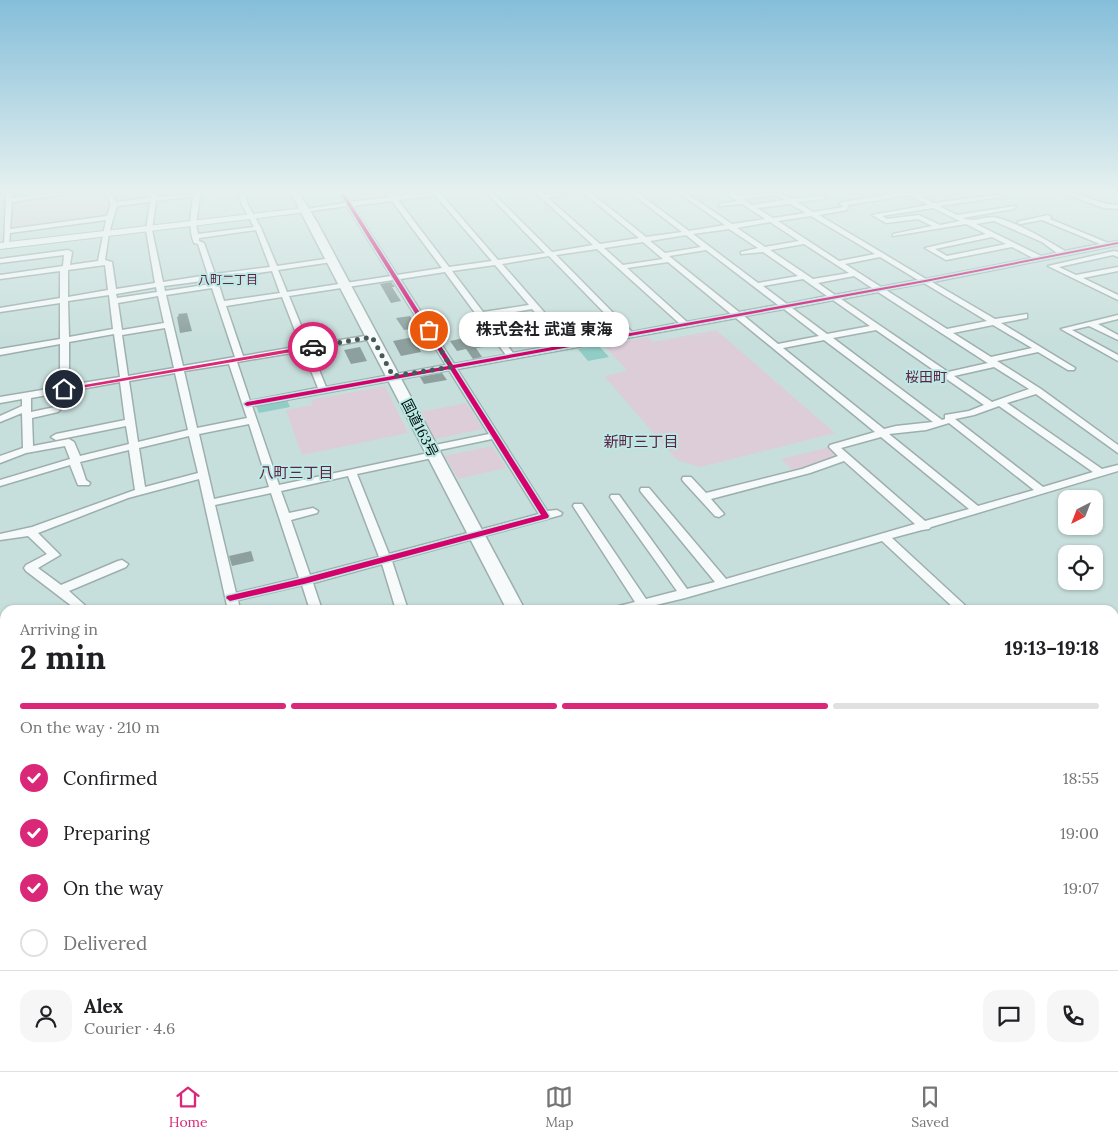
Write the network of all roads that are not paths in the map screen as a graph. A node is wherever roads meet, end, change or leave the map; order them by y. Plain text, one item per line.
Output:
1 (32, 243) edge
2 (60, 243) edge
3 (104, 243) edge
4 (151, 243) edge
5 (201, 243) edge
6 (264, 243) edge
7 (322, 243) edge
8 (374, 243) edge
9 (427, 243) edge
10 (480, 243) edge
11 (539, 243) edge
12 (596, 243) edge
13 (611, 243) edge
14 (648, 243) edge
15 (701, 243) edge
16 (755, 243) edge
17 (800, 243) edge
18 (807, 243) edge
19 (861, 243) edge
20 (953, 243) edge
21 (1008, 243) edge
22 (1047, 243) edge
23 (1102, 243) edge
24 (1118, 244) edge
25 (1012, 245) junction
26 (1107, 245) junction
27 (3, 246) edge
28 (599, 246) junction
29 (674, 248) dead end
30 (708, 248) junction
31 (764, 249) junction
32 (743, 253) dead end
33 (60, 254) junction
34 (550, 254) junction
35 (1064, 254) junction
36 (663, 255) junction
37 (881, 255) junction
38 (1118, 255) edge
39 (1040, 258) junction
40 (332, 260) junction
41 (0, 261) edge
42 (101, 262) junction
43 (496, 262) junction
44 (838, 263) junction
45 (622, 267) junction
46 (66, 268) junction
47 (274, 268) junction
48 (447, 269) junction
49 (1118, 269) edge
50 (855, 274) junction
51 (0, 277) edge
52 (395, 277) junction
53 (804, 277) junction
54 (1076, 278) junction
55 (214, 281) junction
56 (925, 281) junction
57 (811, 282) junction
58 (345, 284) junction
59 (757, 285) junction
60 (1118, 286) edge
61 (161, 289) junction
62 (879, 289) junction
63 (1102, 290) junction
64 (284, 294) junction
65 (112, 297) junction
66 (834, 297) junction
67 (1118, 298) edge
68 (63, 300) junction
69 (222, 304) junction
70 (534, 306) junction
71 (785, 306) junction
72 (0, 312) edge
73 (481, 315) junction
74 (736, 315) junction
75 (1024, 316) dead end
76 (1117, 318) edge
77 (994, 322) junction
78 (1090, 323) junction
79 (685, 324) junction
80 (169, 325) junction
81 (877, 327) junction
82 (117, 332) junction
83 (946, 332) junction
84 (630, 334) junction
85 (372, 337) junction
86 (826, 337) junction
87 (1118, 338) edge
88 (63, 341) junction
89 (568, 345) junction
90 (775, 347) junction
91 (306, 348) junction
92 (1038, 349) junction
93 (0, 352) edge
94 (511, 356) junction
95 (1118, 358) edge
96 (236, 360) junction
97 (993, 362) junction
98 (451, 367) junction
99 (1071, 368) dead end
100 (179, 369) junction
101 (947, 375) junction
102 (393, 376) junction
103 (125, 378) junction
104 (64, 389) junction
105 (323, 390) junction
106 (1038, 391) junction
107 (26, 396) junction
108 (0, 400) edge
109 (247, 404) junction
110 (996, 404) junction
111 (55, 410) dead end
112 (26, 412) junction
113 (0, 419) edge
114 (252, 420) junction
115 (951, 420) junction
116 (130, 422) junction
117 (940, 422) junction
118 (193, 432) junction
119 (883, 434) junction
120 (494, 436) junction
121 (28, 446) junction
122 (133, 446) junction
123 (1118, 450) edge
124 (432, 452) junction
125 (845, 457) junction
126 (0, 460) edge
127 (75, 460) junction
128 (1118, 468) edge
129 (351, 472) junction
130 (1101, 473) junction
131 (204, 476) junction
132 (688, 479) dead end
133 (0, 483) edge
134 (85, 483) dead end
135 (275, 489) junction
136 (645, 490) dead end
137 (140, 491) junction
138 (1042, 491) junction
139 (615, 497) dead end
140 (704, 497) junction
141 (208, 503) junction
142 (578, 506) dead end
143 (977, 510) junction
144 (313, 512) dead end
145 (557, 512) dead end
146 (719, 514) dead end
147 (544, 515) junction
148 (284, 518) junction
149 (924, 527) junction
150 (30, 531) junction
151 (476, 535) junction
152 (0, 537) edge
153 (885, 538) junction
154 (385, 559) junction
155 (122, 564) dead end
156 (304, 581) junction
157 (724, 584) junction
158 (60, 590) junction
159 (685, 594) junction
160 (232, 604) edge
161 (644, 604) junction
162 (78, 605) edge
163 (314, 605) edge
164 (400, 605) edge
165 (513, 605) edge
166 (640, 605) edge
167 (959, 605) edge

1 - 27 main road
2 - 33 street
3 - 42 street
4 - 61 street
5 - 55 street
6 - 47 street
7 - 40 highway, 国道163号
8 - 52 street
9 - 48 street
10 - 43 street
11 - 34 street
12 - 28 street
13 - 28 street
14 - 36 street
15 - 30 street
16 - 31 street
17 - 31 street
18 - 44 street
19 - 37 street
20 - 25 street
21 - 25 street
22 - 35 street
23 - 26 street
24 - 26 street
25 - 39 street
26 - 35 street
28 - 34 street
28 - 45 street
29 - 36 street
30 - 36 street
30 - 59 street
31 - 32 street
31 - 53 street
33 - 41 street
33 - 46 street
34 - 43 street
34 - 84 street
35 - 39 street
36 - 45 street
36 - 74 street
37 - 44 street
37 - 56 street
38 - 54 street
39 - 56 street
40 - 47 street
40 - 58 highway, 国道163号
42 - 46 street
42 - 65 street
43 - 48 street
43 - 70 street
44 - 50 street
45 - 79 street
46 - 51 street
46 - 68 street
47 - 55 street
47 - 64 street
48 - 52 street
48 - 73 street
49 - 54 street
50 - 57 street
50 - 62 street
52 - 58 street
52 - 98 street
53 - 57 street
53 - 59 street
54 - 63 street
55 - 61 street
55 - 69 street
56 - 62 street
56 - 77 street
57 - 66 street
58 - 64 street
58 - 85 highway, 国道163号
59 - 71 street
60 - 63 street
61 - 65 street
61 - 80 street
62 - 66 street
62 - 83 street
63 - 67 street
64 - 69 street
64 - 91 street
65 - 68 street
65 - 82 street
66 - 71 street
66 - 81 street
68 - 72 street
68 - 88 street
69 - 96 street
70 - 73 street
70 - 89 street
71 - 74 street
71 - 86 street
73 - 94 street
74 - 79 street
74 - 90 street
75 - 77 street
76 - 78 street
77 - 83 street
77 - 92 street
78 - 87 street
78 - 95 street
79 - 84 street
80 - 82 street
80 - 100 street
81 - 86 street
81 - 101 street
82 - 88 street
82 - 103 street
83 - 97 street
84 - 89 street
85 - 91 street
85 - 102 highway, 国道163号
86 - 90 street
86 - 117 street
88 - 93 street
88 - 104 street
89 - 94 street
90 - 119 street
91 - 96 street
91 - 105 street
92 - 97 street
92 - 99 street
94 - 98 street
96 - 100 street
96 - 109 street
97 - 101 street
97 - 106 street
98 - 102 street
98 - 120 street
100 - 103 street
100 - 118 street
101 - 110 street
102 - 105 street
102 - 124 highway, 国道163号
103 - 104 street
103 - 116 street
104 - 107 street
105 - 109 street
106 - 110 street
106 - 123 street
107 - 108 street
107 - 112 street
109 - 114 street
110 - 115 street
110 - 130 street
111 - 112 street
112 - 113 street
112 - 121 street
114 - 118 street
114 - 135 street
115 - 117 street
115 - 138 street
116 - 121 street
116 - 122 street
117 - 119 street
118 - 122 street
118 - 131 street
119 - 125 street
119 - 143 street
120 - 124 street
120 - 147 street
121 - 126 street
121 - 127 street
122 - 127 street
122 - 137 street
124 - 129 street
124 - 151 highway, 国道163号
125 - 140 street
125 - 149 street
127 - 133 street
127 - 134 street
128 - 130 street
129 - 135 street
129 - 154 street
130 - 138 street
131 - 137 street
131 - 141 street
132 - 140 street
135 - 141 street
135 - 148 street
136 - 157 street
137 - 150 street
138 - 143 street
139 - 159 street
140 - 146 street
141 - 160 street
142 - 161 street
143 - 149 street
144 - 148 street
145 - 147 street
147 - 151 street
148 - 156 street
149 - 153 street
150 - 152 street
150 - 158 street
151 - 154 street
151 - 165 highway, 国道163号
153 - 157 street
153 - 167 street
154 - 156 street
154 - 164 street
155 - 158 street
156 - 160 street
156 - 163 street
157 - 159 street
158 - 162 street
159 - 161 street
161 - 166 street

